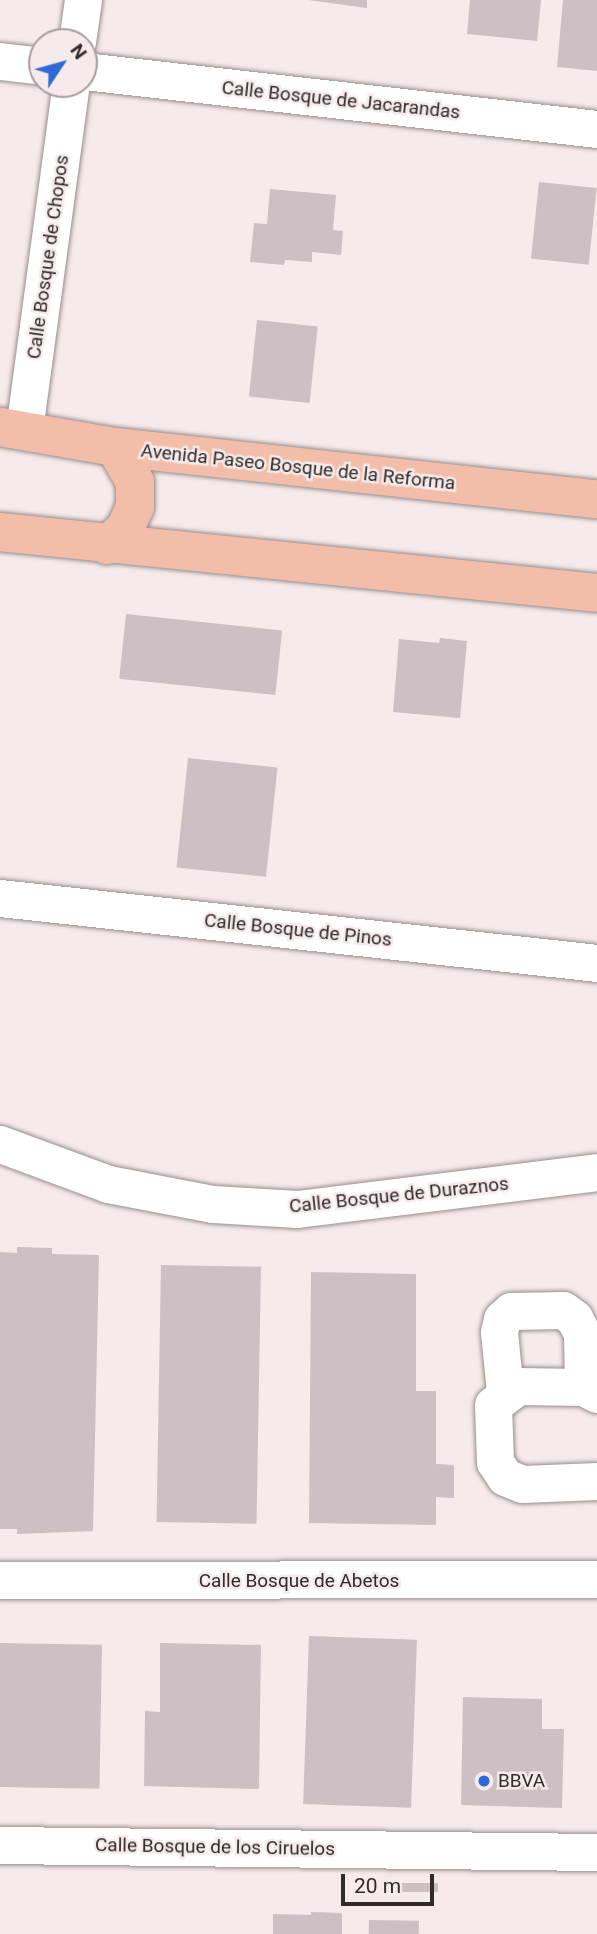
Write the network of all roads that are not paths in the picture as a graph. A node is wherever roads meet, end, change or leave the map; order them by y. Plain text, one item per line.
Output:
1 (83, 0) edge
2 (79, 28) edge
3 (0, 61) edge
4 (28, 64) edge
5 (98, 73) edge
6 (69, 98) edge
7 (597, 130) edge
8 (12, 429) edge
9 (115, 447) junction
10 (597, 499) edge
11 (0, 532) edge
12 (107, 545) junction
13 (597, 593) edge
14 (0, 898) edge
15 (597, 963) edge
16 (0, 1144) edge
17 (597, 1172) edge
18 (590, 1391) edge
19 (505, 1392) junction
20 (597, 1481) edge
21 (597, 1579) edge
22 (0, 1580) edge
23 (0, 1844) edge
24 (597, 1852) edge

1 - 2 street
3 - 4 street
5 - 7 street, Calle Bosque de Jacarandas
6 - 8 street, Calle Bosque de Chopos
8 - 9 main road, Avenida Paseo Bosque de la Reforma
9 - 10 main road, Avenida Paseo Bosque de la Reforma
9 - 12 main road
11 - 12 main road
12 - 13 main road
14 - 15 street, Calle Bosque de Pinos
16 - 17 street, Calle Bosque de Duraznos
18 - 19 street
18 - 19 street
19 - 20 street
21 - 22 street, Calle Bosque de Abetos
23 - 24 street, Calle Bosque de los Ciruelos

